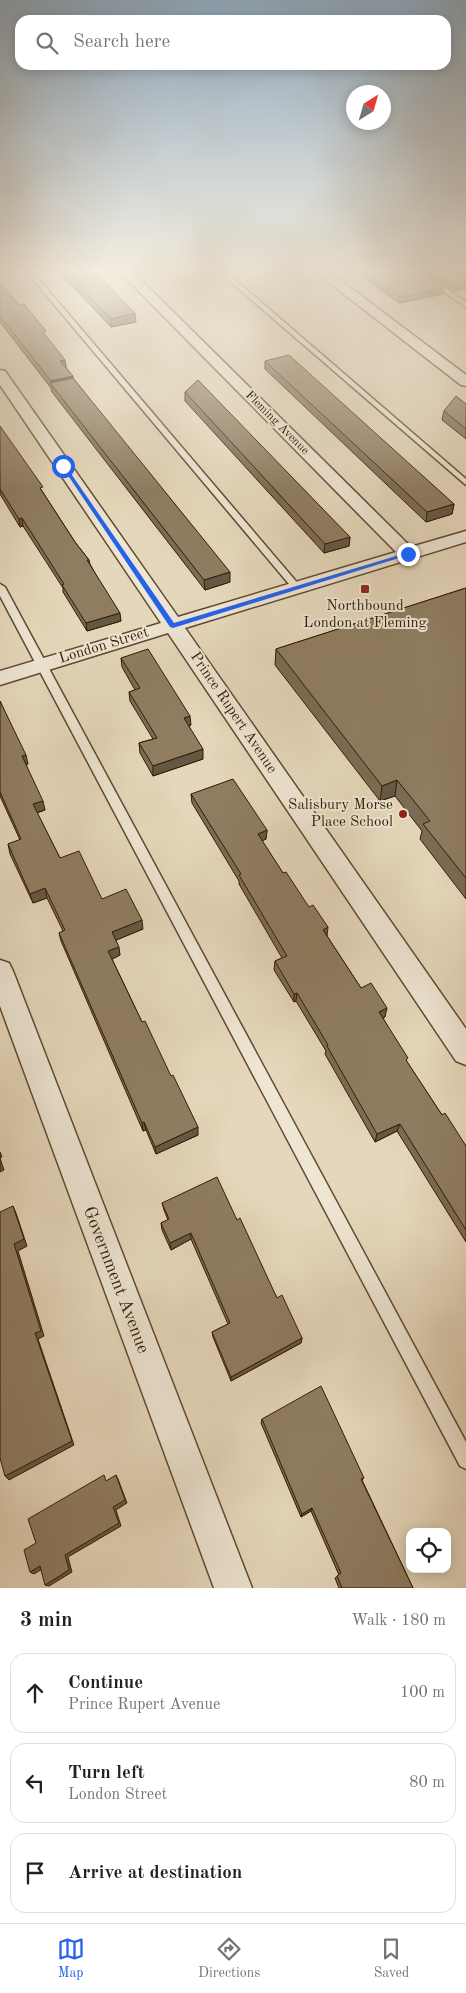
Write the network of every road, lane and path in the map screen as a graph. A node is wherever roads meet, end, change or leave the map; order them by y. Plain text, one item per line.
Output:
1 (91, 344) edge
2 (198, 344) edge
3 (306, 344) edge
4 (416, 344) edge
5 (0, 374) edge
6 (466, 382) edge
7 (466, 483) edge
8 (466, 536) edge
9 (408, 554) junction
10 (0, 587) edge
11 (297, 588) junction
12 (173, 625) junction
13 (42, 665) junction
14 (0, 678) edge
15 (0, 971) edge
16 (466, 1052) edge
17 (466, 1460) edge
18 (232, 1588) edge

1 - 11 lane
2 - 9 street, Fleming Avenue
3 - 7 lane
4 - 6 street
5 - 12 street, Prince Rupert Avenue
8 - 9 street, London Street
9 - 11 street, London Street
10 - 13 lane
11 - 12 street, London Street
12 - 13 street, London Street
12 - 16 street, Prince Rupert Avenue
13 - 14 street, London Street
13 - 17 lane
15 - 18 street, Government Avenue

